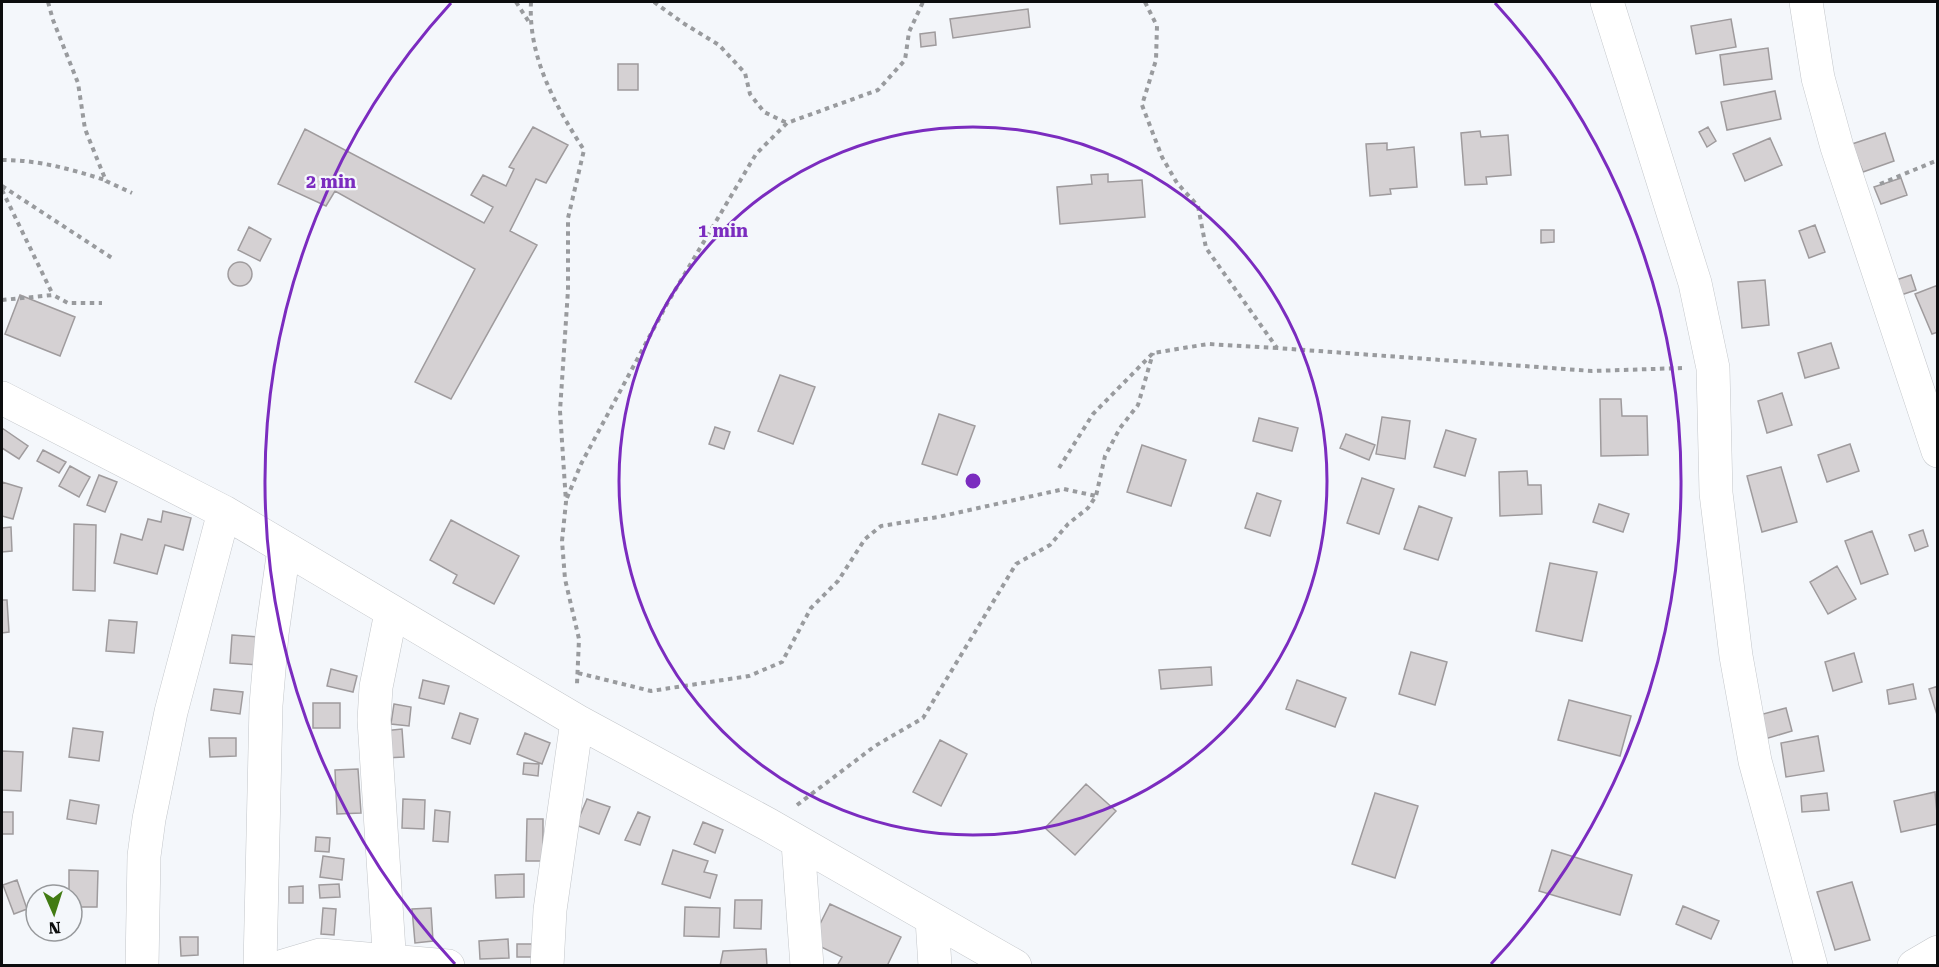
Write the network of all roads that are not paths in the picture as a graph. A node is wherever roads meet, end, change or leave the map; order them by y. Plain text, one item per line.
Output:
1 (1607, 2) edge
2 (1806, 2) edge
3 (2, 398) edge
4 (1938, 451) edge
5 (224, 512) junction
6 (284, 549) junction
7 (391, 613) junction
8 (577, 721) junction
9 (798, 843) junction
10 (932, 919) junction
11 (1938, 952) edge
12 (390, 963) edge
13 (142, 966) edge
14 (260, 966) edge
15 (283, 966) edge
16 (448, 966) edge
17 (547, 966) edge
18 (807, 966) edge
19 (935, 966) edge
20 (1015, 966) edge
21 (1811, 966) edge
22 (1914, 966) edge

1 - 21 street
2 - 4 street
3 - 5 street
5 - 6 street
5 - 13 street
6 - 7 street
6 - 14 street
7 - 8 street
7 - 12 street
8 - 9 street
8 - 17 street
9 - 10 street
9 - 18 street
10 - 19 street
10 - 20 street
11 - 22 street
12 - 15 street
12 - 16 street

